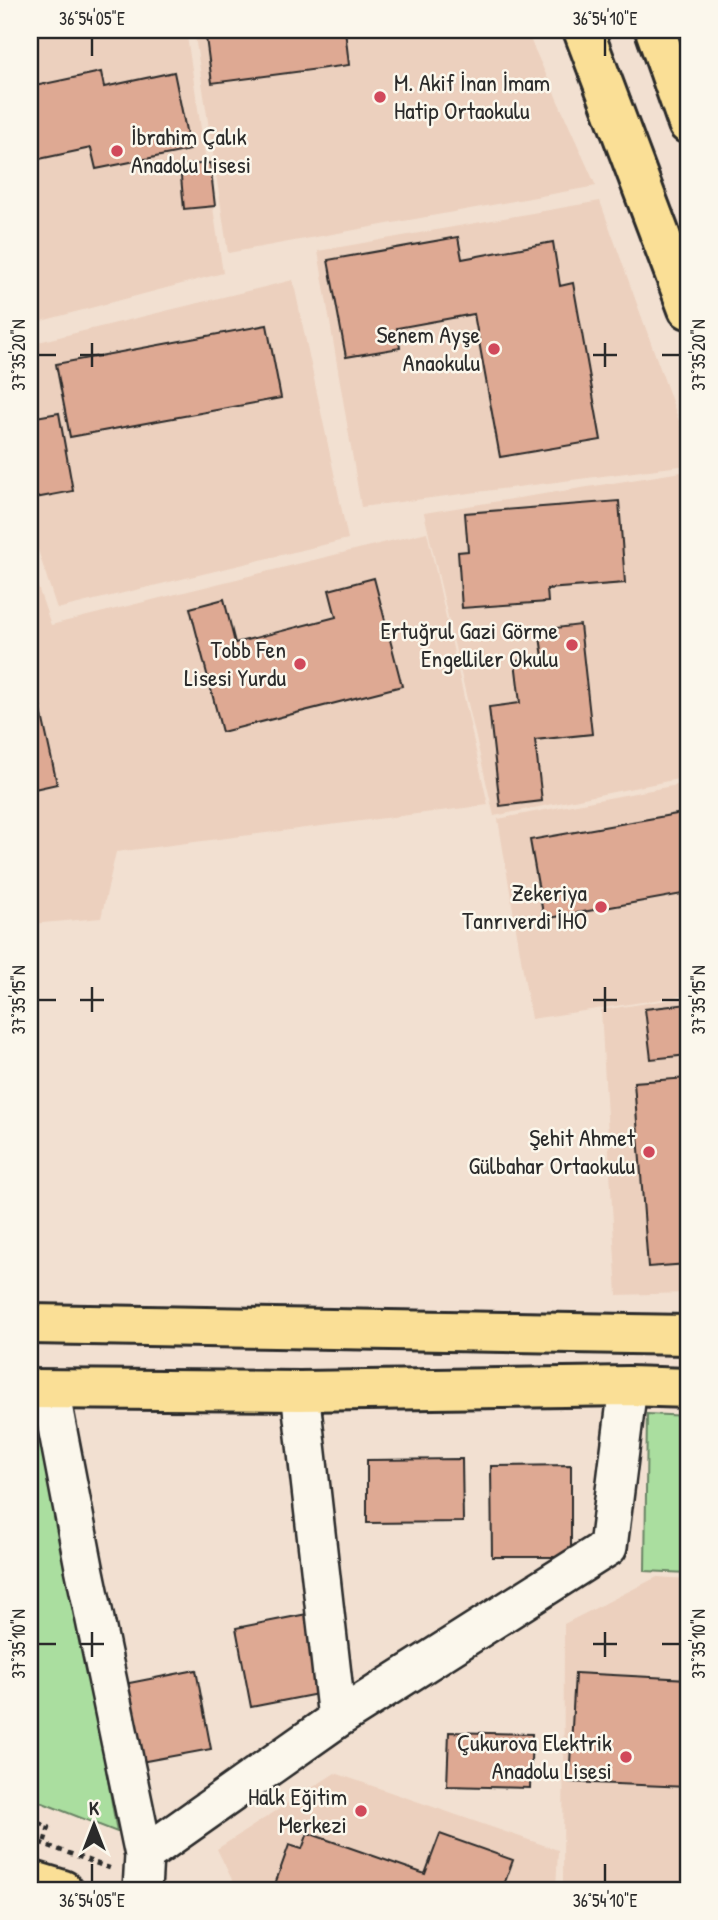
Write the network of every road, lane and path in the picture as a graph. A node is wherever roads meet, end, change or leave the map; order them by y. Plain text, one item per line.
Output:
1 (583, 30) edge
2 (655, 30) edge
3 (688, 124) edge
4 (688, 309) edge
5 (30, 1324) edge
6 (688, 1335) edge
7 (628, 1386) junction
8 (688, 1388) edge
9 (40, 1390) edge
10 (299, 1391) junction
11 (337, 1719) junction
12 (30, 1820) edge
13 (30, 1839) edge
14 (43, 1844) junction
15 (143, 1875) edge
16 (30, 1880) edge
17 (63, 1890) edge

1 - 4 main road
2 - 3 main road
5 - 6 main road
7 - 8 main road
7 - 10 main road
7 - 11 street
9 - 10 main road
9 - 15 street
10 - 11 street
11 - 15 street
12 - 14 path
13 - 14 path
14 - 15 path
16 - 17 main road

